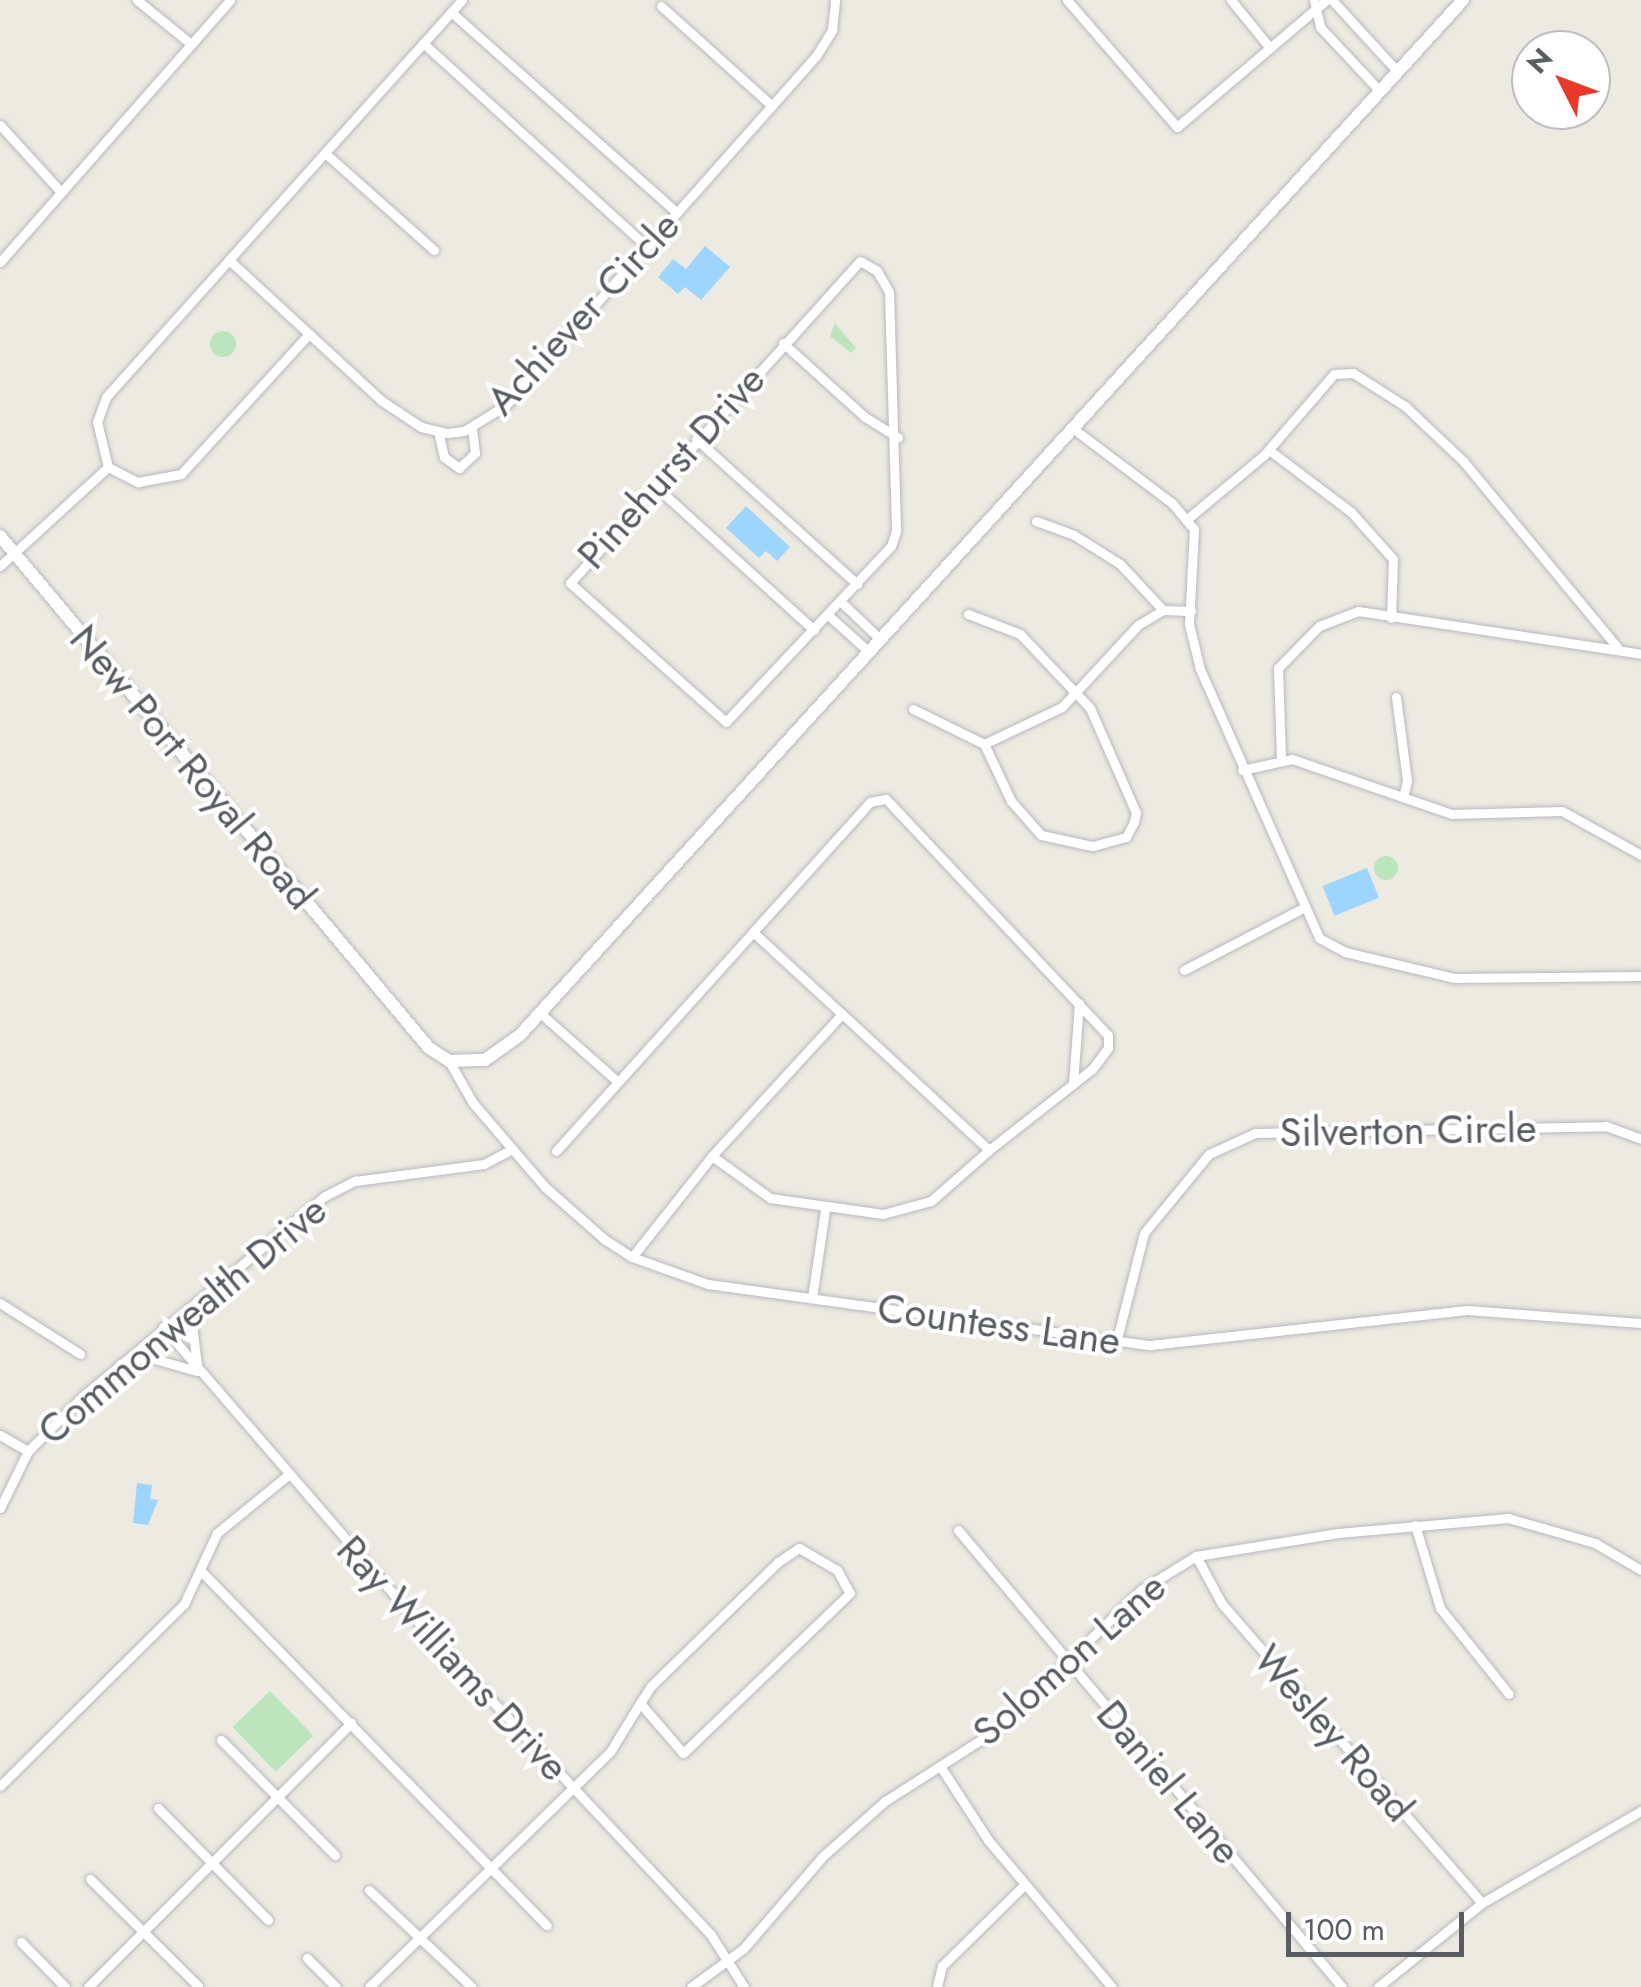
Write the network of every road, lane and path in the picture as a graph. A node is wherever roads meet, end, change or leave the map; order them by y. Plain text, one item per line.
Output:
1 (137, 0) edge
2 (230, 0) edge
3 (462, 0) edge
4 (834, 0) edge
5 (1067, 0) edge
6 (1231, 0) edge
7 (1329, 0) edge
8 (1463, 0) edge
9 (1314, 4) edge
10 (662, 6) dead end
11 (451, 12) junction
12 (423, 43) junction
13 (191, 44) junction
14 (1270, 48) junction
15 (1397, 70) junction
16 (1378, 90) junction
17 (772, 106) junction
18 (0, 125) edge
19 (325, 153) junction
20 (61, 192) junction
21 (676, 212) junction
22 (646, 246) junction
23 (434, 250) dead end
24 (229, 260) junction
25 (0, 262) edge
26 (309, 334) junction
27 (783, 343) junction
28 (472, 427) junction
29 (1075, 430) junction
30 (438, 431) junction
31 (898, 438) junction
32 (696, 439) junction
33 (1268, 450) junction
34 (108, 467) junction
35 (654, 485) junction
36 (1186, 520) junction
37 (1036, 522) dead end
38 (0, 536) edge
39 (13, 552) junction
40 (0, 566) edge
41 (857, 584) junction
42 (840, 602) junction
43 (1164, 610) junction
44 (1191, 611) junction
45 (828, 614) junction
46 (968, 614) dead end
47 (1391, 618) junction
48 (814, 630) junction
49 (879, 638) junction
50 (1617, 647) junction
51 (868, 651) junction
52 (1641, 654) edge
53 (1076, 693) junction
54 (1396, 697) dead end
55 (913, 709) dead end
56 (984, 744) junction
57 (1281, 758) junction
58 (1242, 770) junction
59 (1403, 797) junction
60 (1641, 855) edge
61 (1301, 909) junction
62 (753, 932) junction
63 (1184, 970) dead end
64 (1641, 976) edge
65 (1080, 1001) junction
66 (540, 1012) junction
67 (842, 1014) junction
68 (449, 1061) junction
69 (618, 1082) junction
70 (1072, 1084) junction
71 (1641, 1139) edge
72 (512, 1149) junction
73 (990, 1150) junction
74 (556, 1151) dead end
75 (712, 1156) junction
76 (825, 1210) junction
77 (632, 1257) junction
78 (812, 1298) junction
79 (198, 1299) junction
80 (0, 1303) edge
81 (1641, 1323) edge
82 (163, 1328) junction
83 (1118, 1339) junction
84 (80, 1354) dead end
85 (119, 1365) junction
86 (200, 1372) junction
87 (0, 1435) edge
88 (28, 1451) junction
89 (288, 1474) junction
90 (0, 1508) edge
91 (1415, 1526) junction
92 (958, 1530) dead end
93 (1196, 1556) junction
94 (1641, 1570) edge
95 (201, 1571) junction
96 (1069, 1663) junction
97 (1509, 1694) dead end
98 (640, 1703) junction
99 (351, 1723) junction
100 (221, 1740) dead end
101 (940, 1766) junction
102 (570, 1785) junction
103 (0, 1786) edge
104 (278, 1796) junction
105 (158, 1808) dead end
106 (1641, 1811) edge
107 (335, 1854) dead end
108 (211, 1862) junction
109 (490, 1866) junction
110 (90, 1879) dead end
111 (1024, 1885) junction
112 (369, 1890) dead end
113 (1482, 1903) junction
114 (268, 1920) dead end
115 (547, 1925) dead end
116 (142, 1930) junction
117 (419, 1937) junction
118 (21, 1942) dead end
119 (307, 1958) dead end
120 (729, 1960) junction
121 (198, 1986) edge
122 (66, 1987) edge
123 (88, 1987) edge
124 (336, 1987) edge
125 (370, 1987) edge
126 (472, 1987) edge
127 (690, 1987) edge
128 (744, 1987) edge
129 (937, 1987) edge
130 (1112, 1987) edge
131 (1342, 1987) edge
132 (1378, 1987) edge

1 - 13 street
2 - 13 street
3 - 11 street
4 - 17 street, Achiever Circle
5 - 14 street
6 - 14 street
7 - 9 street
7 - 15 street
8 - 15 main road
9 - 14 street
9 - 16 street
10 - 17 street
11 - 12 street
11 - 21 street
12 - 19 street
12 - 22 street
13 - 20 street
15 - 16 main road
16 - 29 main road
17 - 21 street, Achiever Circle
18 - 20 street
19 - 23 street
19 - 24 street
20 - 25 street
21 - 22 street, Achiever Circle
22 - 28 street, Achiever Circle
24 - 26 street, Achiever Circle
24 - 34 street
26 - 30 street, Achiever Circle
26 - 34 street
27 - 31 street
27 - 31 street, Pinehurst Drive
27 - 32 street, Pinehurst Drive
28 - 30 street, Achiever Circle
28 - 30 street
29 - 36 street
29 - 49 main road
31 - 41 street, Pinehurst Drive
32 - 35 street, Pinehurst Drive
32 - 41 street
33 - 36 street
33 - 47 street
33 - 50 street
34 - 39 street
35 - 48 street
35 - 48 street, Pinehurst Drive
36 - 44 street
37 - 43 street
38 - 39 main road, New Port Royal Road
39 - 40 street
39 - 68 main road, New Port Royal Road
41 - 42 street, Pinehurst Drive
42 - 45 street, Pinehurst Drive
42 - 49 street
43 - 44 street
43 - 53 street
44 - 58 street
45 - 48 street, Pinehurst Drive
45 - 51 street
46 - 53 street
47 - 50 street
47 - 57 street
49 - 51 main road
50 - 52 street
51 - 66 main road
53 - 56 street
53 - 56 street
54 - 59 street
55 - 56 street
57 - 58 street
57 - 59 street
58 - 61 street
59 - 60 street
61 - 63 street
61 - 64 street
62 - 65 street
62 - 67 street
62 - 69 street
65 - 70 street
65 - 70 street
66 - 68 main road
66 - 69 street
67 - 73 street
67 - 75 street
68 - 72 street, Countess Lane
69 - 74 street
70 - 73 street
71 - 83 street, Silverton Circle
72 - 77 street, Countess Lane
72 - 79 street, Commonwealth Drive
73 - 76 street
75 - 76 street
75 - 77 street
76 - 78 street
77 - 78 street, Countess Lane
78 - 83 street, Countess Lane
79 - 82 street, Commonwealth Drive
79 - 86 street
80 - 84 street
81 - 83 street, Countess Lane
82 - 85 street, Commonwealth Drive
82 - 86 street, Ray Williams Drive
85 - 86 street
85 - 88 street, Commonwealth Drive
86 - 89 street, Ray Williams Drive
87 - 88 street
88 - 90 street, Commonwealth Drive
89 - 95 street
89 - 102 street, Ray Williams Drive
91 - 93 street, Solomon Lane
91 - 94 street, Solomon Lane
91 - 97 street
92 - 96 street, Daniel Lane
93 - 96 street, Solomon Lane
93 - 113 street, Wesley Road
95 - 99 street
95 - 103 street
96 - 101 street, Solomon Lane
96 - 131 street, Daniel Lane
98 - 98 street
98 - 102 street
99 - 104 street
99 - 109 street
100 - 104 street
101 - 111 street
101 - 120 street, Solomon Lane
102 - 109 street
102 - 120 street, Ray Williams Drive
104 - 107 street
104 - 108 street
105 - 108 street
106 - 113 street
108 - 114 street
108 - 116 street
109 - 115 street
109 - 117 street
110 - 116 street
111 - 129 street
111 - 130 street
112 - 117 street
113 - 132 street
116 - 121 street
116 - 123 street
117 - 125 street
117 - 126 street
118 - 122 street
119 - 124 street
120 - 127 street, Solomon Lane
120 - 128 street, Ray Williams Drive

